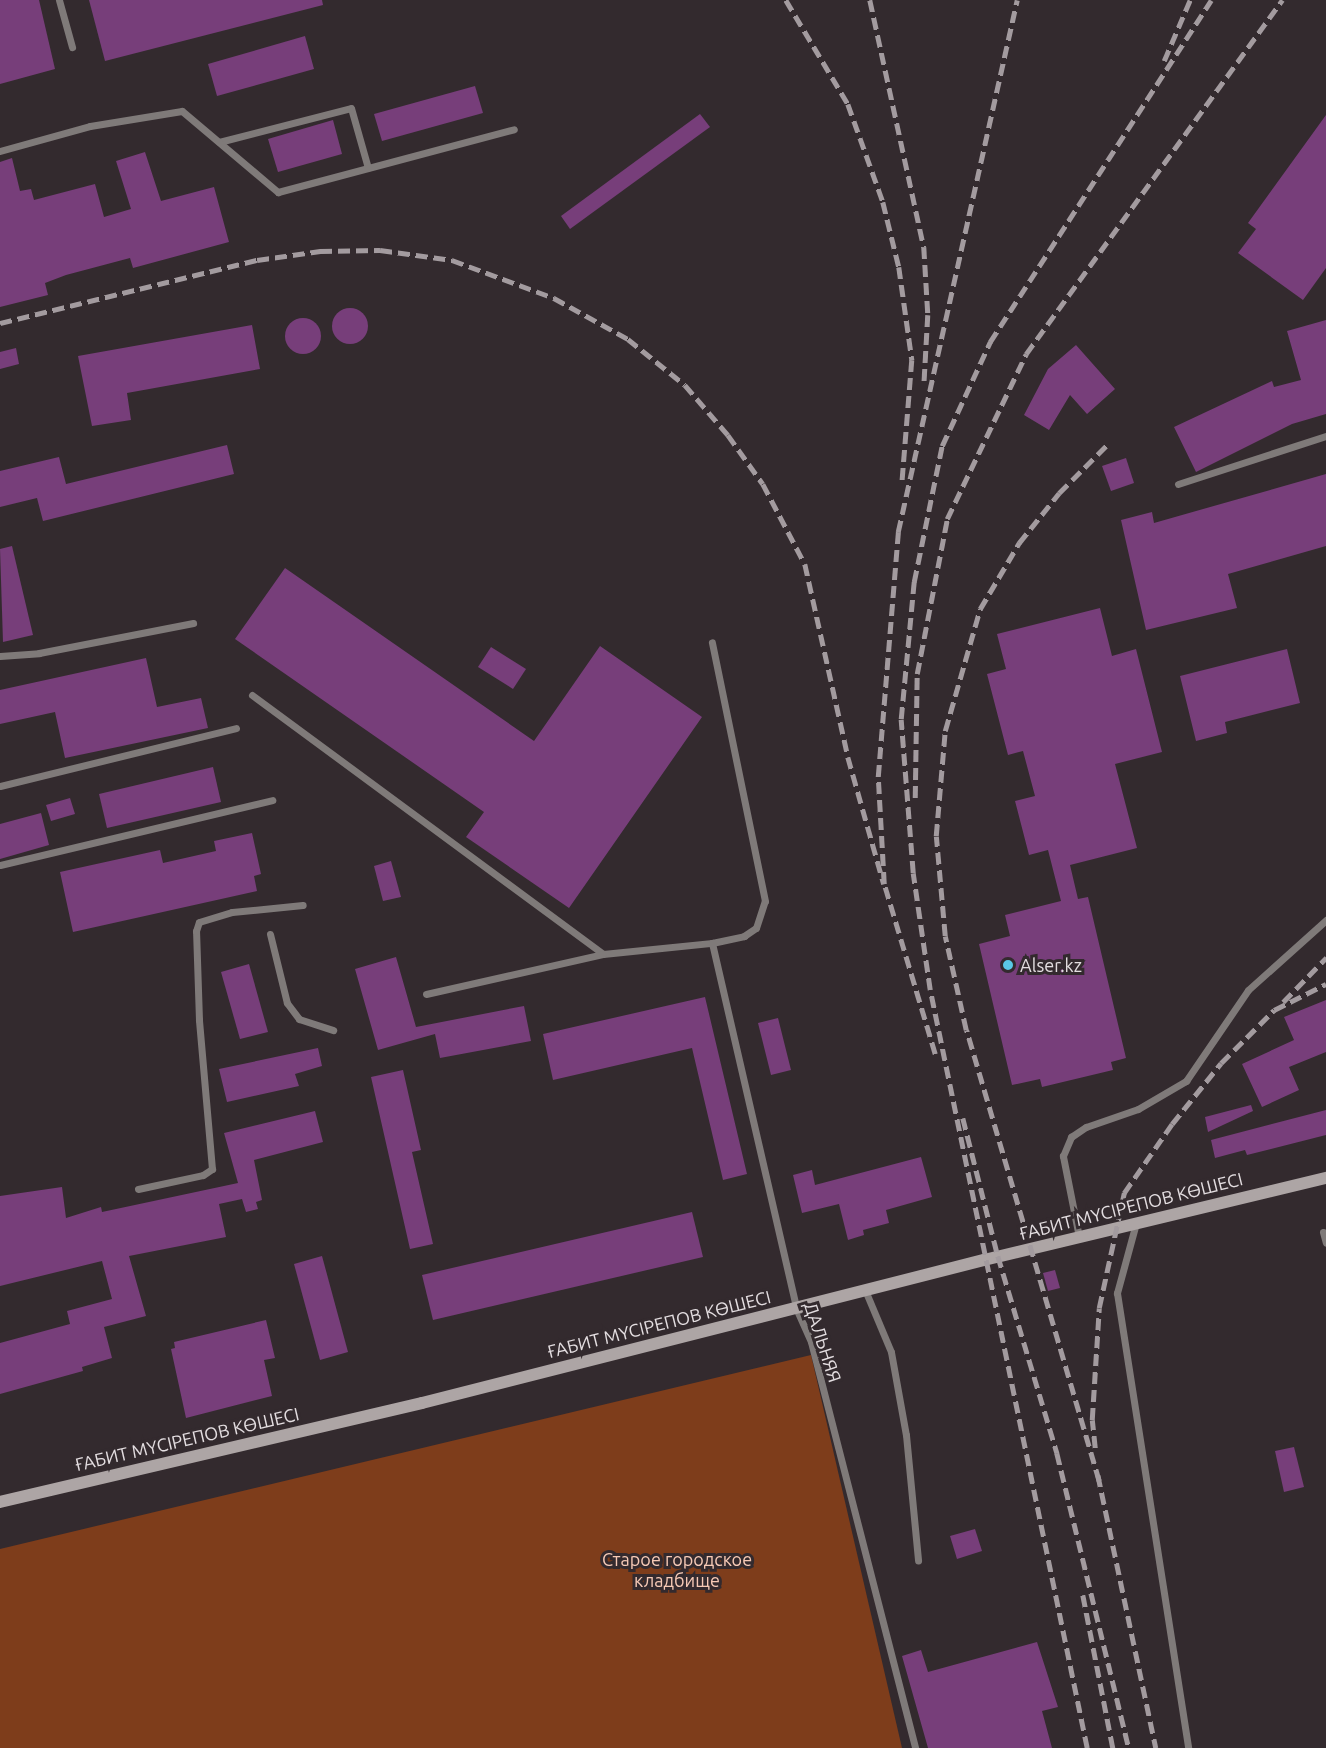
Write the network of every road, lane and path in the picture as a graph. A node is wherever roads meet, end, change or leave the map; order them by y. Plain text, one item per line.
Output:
1 (59, 0) edge
2 (72, 47) dead end
3 (514, 129) dead end
4 (219, 142) junction
5 (0, 151) edge
6 (368, 168) junction
7 (1326, 436) edge
8 (1178, 484) dead end
9 (193, 623) dead end
10 (712, 642) dead end
11 (0, 656) edge
12 (252, 695) dead end
13 (236, 728) dead end
14 (0, 786) edge
15 (272, 800) dead end
16 (0, 865) edge
17 (303, 905) dead end
18 (1326, 920) edge
19 (270, 934) dead end
20 (712, 943) junction
21 (603, 954) junction
22 (426, 994) dead end
23 (333, 1030) dead end
24 (1326, 1178) edge
25 (138, 1189) dead end
26 (1136, 1223) junction
27 (1323, 1232) dead end
28 (1079, 1237) junction
29 (1326, 1243) edge
30 (865, 1290) junction
31 (796, 1308) junction
32 (0, 1502) edge
33 (918, 1560) dead end
34 (915, 1748) edge
35 (1188, 1748) edge

1 - 2 lane
3 - 6 lane
4 - 5 lane
4 - 6 lane
4 - 6 lane
7 - 8 lane
9 - 11 lane
10 - 20 lane
12 - 21 lane
13 - 14 lane
15 - 16 lane
17 - 25 lane
18 - 28 lane
19 - 23 lane
20 - 21 lane
20 - 31 lane, ДАЛЬНЯЯ
21 - 22 lane
24 - 26 main road, ҒАБИТ МҮСІРЕПОВ КӨШЕСІ
26 - 28 main road, ҒАБИТ МҮСІРЕПОВ КӨШЕСІ
26 - 35 lane
27 - 29 lane
28 - 30 main road, ҒАБИТ МҮСІРЕПОВ КӨШЕСІ
30 - 31 main road, ҒАБИТ МҮСІРЕПОВ КӨШЕСІ
30 - 33 lane
31 - 32 main road, ҒАБИТ МҮСІРЕПОВ КӨШЕСІ
31 - 34 lane, ДАЛЬНЯЯ

